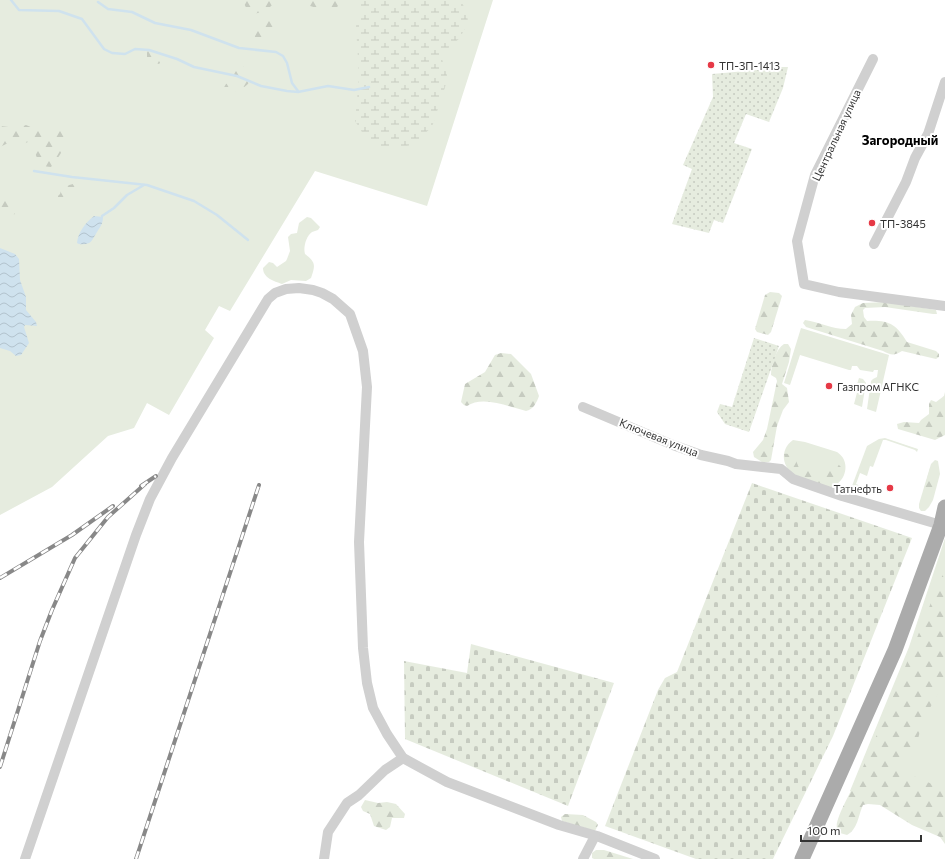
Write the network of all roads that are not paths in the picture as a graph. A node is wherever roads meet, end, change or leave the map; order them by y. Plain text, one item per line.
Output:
1 (873, 59) dead end
2 (945, 82) edge
3 (874, 244) dead end
4 (945, 306) edge
5 (583, 407) dead end
6 (945, 508) edge
7 (941, 525) junction
8 (403, 758) junction
9 (595, 836) junction
10 (25, 859) edge
11 (324, 859) edge
12 (583, 859) edge
13 (654, 859) edge
14 (802, 859) edge

1 - 4 street, Центральная улица
2 - 3 street
5 - 7 street, Ключевая улица
6 - 7 main road
7 - 14 main road
8 - 9 street
8 - 10 street
8 - 11 street
9 - 12 street
9 - 13 street

